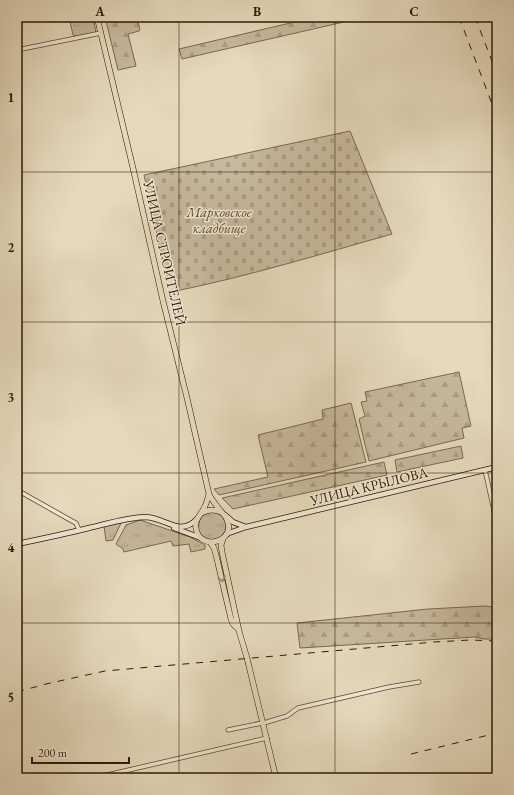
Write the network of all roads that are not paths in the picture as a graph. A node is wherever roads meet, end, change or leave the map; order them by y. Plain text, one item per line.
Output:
1 (97, 17) edge
2 (101, 33) junction
3 (17, 50) edge
4 (497, 467) edge
5 (485, 470) junction
6 (17, 490) edge
7 (209, 494) junction
8 (201, 513) junction
9 (223, 514) junction
10 (142, 517) junction
11 (197, 519) junction
12 (497, 524) edge
13 (246, 527) junction
14 (79, 530) junction
15 (224, 537) junction
16 (201, 538) junction
17 (210, 542) junction
18 (17, 544) edge
19 (239, 631) junction
20 (419, 682) dead end
21 (263, 723) junction
22 (228, 730) dead end
23 (266, 738) junction
24 (94, 778) edge
25 (276, 778) edge

1 - 2 main road, УЛИЦА СТРОИТЕЛЕЙ
2 - 3 street
2 - 7 main road, УЛИЦА СТРОИТЕЛЕЙ
4 - 5 street, УЛИЦА КРЫЛОВА
5 - 12 street
5 - 13 street, УЛИЦА КРЫЛОВА
6 - 14 street
7 - 8 main road
7 - 9 main road, УЛИЦА СТРОИТЕЛЕЙ
8 - 9 main road
8 - 11 main road
9 - 13 street
9 - 15 main road
10 - 11 street
10 - 14 street
10 - 16 street
11 - 16 main road
13 - 15 street, УЛИЦА КРЫЛОВА
14 - 18 street
15 - 17 main road
15 - 19 main road
16 - 17 main road
17 -> 19 main road
19 - 21 main road
20 - 21 street
21 - 22 street
21 - 23 main road
23 - 24 street
23 - 25 main road

